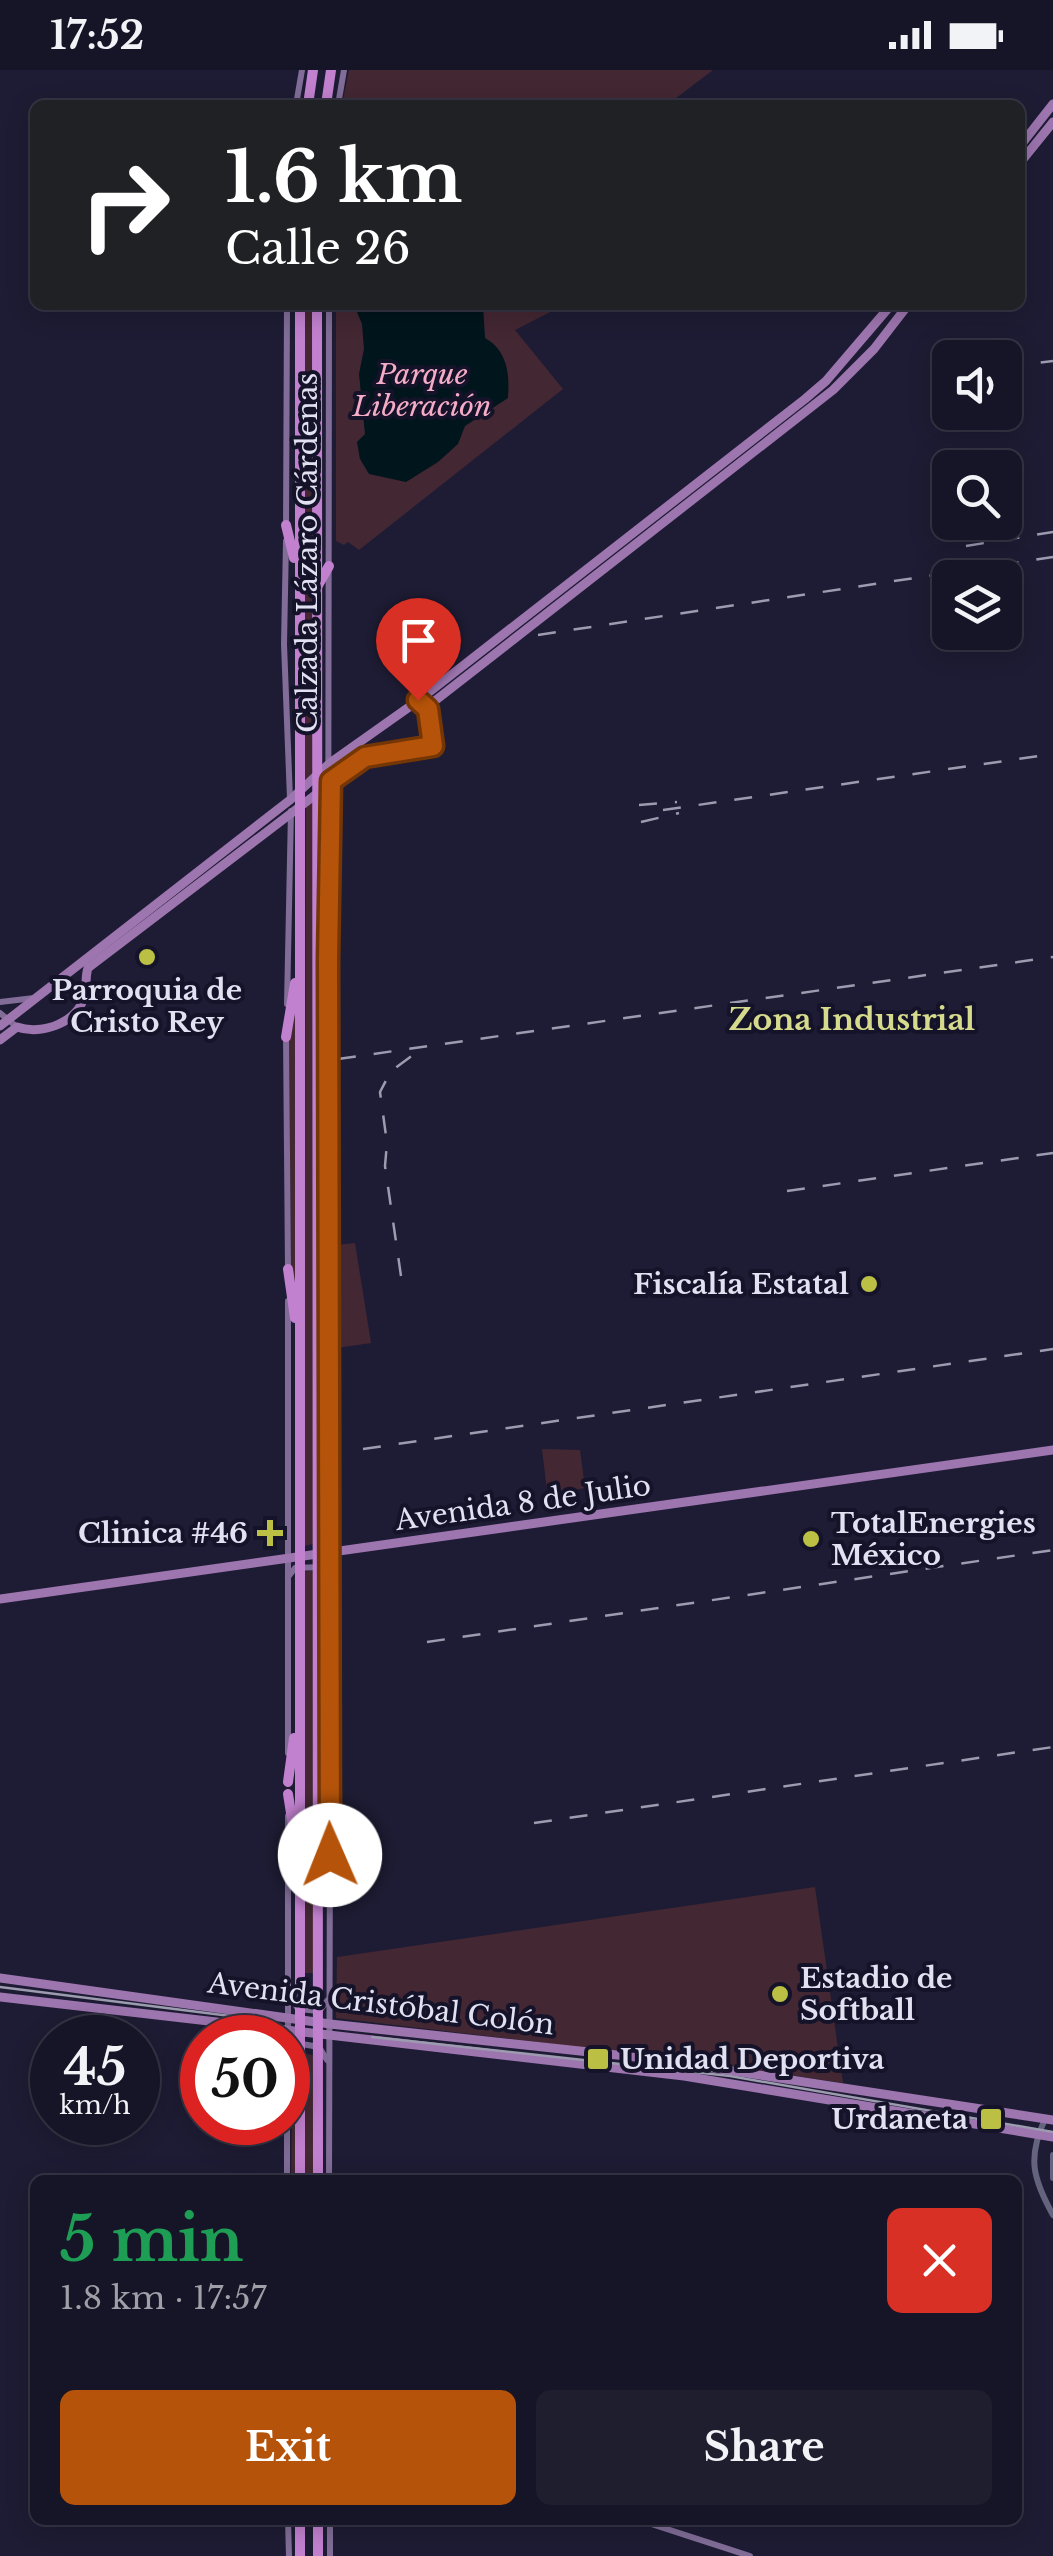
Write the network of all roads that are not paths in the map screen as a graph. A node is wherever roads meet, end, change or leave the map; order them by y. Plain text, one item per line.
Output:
1 (302, 70) edge
2 (314, 70) edge
3 (331, 70) edge
4 (344, 70) edge
5 (297, 100) edge
6 (309, 100) edge
7 (327, 100) edge
8 (339, 100) edge
9 (1053, 104) edge
10 (1053, 122) edge
11 (1025, 140) edge
12 (1025, 157) edge
13 (287, 310) edge
14 (300, 310) edge
15 (317, 310) edge
16 (329, 310) edge
17 (887, 310) edge
18 (904, 310) edge
19 (286, 525) junction
20 (329, 566) junction
21 (298, 580) junction
22 (316, 588) junction
23 (423, 704) junction
24 (330, 763) junction
25 (331, 781) junction
26 (290, 800) junction
27 (290, 812) junction
28 (300, 937) junction
29 (316, 968) junction
30 (35, 998) junction
31 (0, 1002) edge
32 (6, 1021) edge
33 (286, 1037) junction
34 (0, 1040) edge
35 (328, 1069) junction
36 (288, 1269) junction
37 (329, 1270) junction
38 (299, 1351) junction
39 (316, 1382) junction
40 (1053, 1450) edge
41 (329, 1552) junction
42 (288, 1558) junction
43 (293, 1578) junction
44 (0, 1599) edge
45 (330, 1632) junction
46 (299, 1692) junction
47 (317, 1710) junction
48 (288, 1788) junction
49 (329, 1801) junction
50 (330, 1820) junction
51 (300, 1864) junction
52 (318, 1897) junction
53 (0, 1978) edge
54 (288, 1989) junction
55 (330, 1996) junction
56 (0, 1997) edge
57 (262, 2015) edge
58 (288, 2015) edge
59 (180, 2019) edge
60 (310, 2021) edge
61 (330, 2024) junction
62 (356, 2027) junction
63 (310, 2034) edge
64 (330, 2036) junction
65 (344, 2038) junction
66 (310, 2045) edge
67 (329, 2066) junction
68 (1051, 2122) edge
69 (1038, 2135) junction
70 (1053, 2138) edge
71 (287, 2145) edge
72 (1053, 2154) edge
73 (286, 2175) edge
74 (299, 2175) edge
75 (322, 2175) edge
76 (323, 2175) edge
77 (1053, 2178) edge
78 (1053, 2215) edge
79 (288, 2525) edge
80 (300, 2525) edge
81 (318, 2525) edge
82 (330, 2525) edge
83 (654, 2525) edge
84 (288, 2556) edge
85 (300, 2556) edge
86 (318, 2556) edge
87 (330, 2556) edge
88 (749, 2556) edge

1 - 5 main road
2 - 6 highway
3 - 7 highway
4 - 8 main road
9 - 11 main road
10 - 12 main road
13 - 19 main road, Calzada Lázaro Cárdenas
14 - 21 highway, Calzada Lázaro Cárdenas
15 - 22 highway, Calzada Lázaro Cárdenas
16 - 20 main road, Calzada Lázaro Cárdenas
17 - 23 main road
18 - 23 main road
19 - 21 highway
19 - 26 main road, Calzada Lázaro Cárdenas
20 - 22 highway
20 - 24 main road, Calzada Lázaro Cárdenas
21 - 28 highway, Calzada Lázaro Cárdenas
22 - 29 highway, Calzada Lázaro Cárdenas
23 - 24 main road
23 - 25 main road
24 - 25 main road, Calzada Lázaro Cárdenas
24 - 26 main road
25 - 27 main road
25 - 35 main road, Calzada Lázaro Cárdenas
26 - 27 main road, Calzada Lázaro Cárdenas
26 - 30 main road
27 - 32 main road
27 - 33 main road, Calzada Lázaro Cárdenas
28 - 33 highway
28 - 38 highway, Calzada Lázaro Cárdenas
29 - 35 highway
29 - 39 highway, Calzada Lázaro Cárdenas
30 - 31 main road
30 - 32 main road
32 - 34 main road
33 - 36 main road, Calzada Lázaro Cárdenas
35 - 37 main road, Calzada Lázaro Cárdenas
36 - 38 highway
36 - 42 main road, Calzada Lázaro Cárdenas
37 - 39 highway
37 - 41 main road, Calzada Lázaro Cárdenas
38 - 43 highway, Calzada Lázaro Cárdenas
39 - 47 highway, Calzada Lázaro Cárdenas
40 - 41 main road, Avenida 8 de Julio
41 - 42 main road, Avenida 8 de Julio
41 - 45 main road, Calzada Lázaro Cárdenas
42 - 43 main road, Calzada Lázaro Cárdenas
42 - 44 main road, Avenida 8 de Julio
43 - 45 main road
43 - 46 highway, Calzada Lázaro Cárdenas
43 - 48 main road, Calzada Lázaro Cárdenas
45 - 49 main road, Calzada Lázaro Cárdenas
46 - 48 highway
46 - 51 highway, Calzada Lázaro Cárdenas
47 - 49 highway
47 - 52 highway, Calzada Lázaro Cárdenas
48 - 51 highway
48 - 54 main road, Calzada Lázaro Cárdenas
49 - 50 main road, Calzada Lázaro Cárdenas
50 - 52 highway
50 - 55 main road, Calzada Lázaro Cárdenas
51 - 74 highway, Calzada Lázaro Cárdenas
52 - 75 highway, Calzada Lázaro Cárdenas
53 - 57 main road, Avenida Cristóbal Colón
54 - 55 main road
54 - 58 main road, Calzada Lázaro Cárdenas
55 - 61 main road, Calzada Lázaro Cárdenas
56 - 59 main road, Avenida Cristóbal Colón
60 - 61 main road, Avenida Cristóbal Colón
61 - 62 main road, Avenida Cristóbal Colón
61 - 64 main road, Calzada Lázaro Cárdenas
62 - 65 main road
62 - 68 main road, Avenida Cristóbal Colón
63 - 64 main road, Avenida Cristóbal Colón
64 - 65 main road, Avenida Cristóbal Colón
64 - 67 main road, Calzada Lázaro Cárdenas
65 - 69 main road, Avenida Cristóbal Colón
66 - 67 main road
67 - 76 main road, Calzada Lázaro Cárdenas
68 - 69 street
69 - 70 main road, Avenida Cristóbal Colón
69 - 78 street
71 - 73 main road
72 - 77 street
79 - 84 main road
80 - 85 highway
81 - 86 highway
82 - 87 main road
83 - 88 main road

